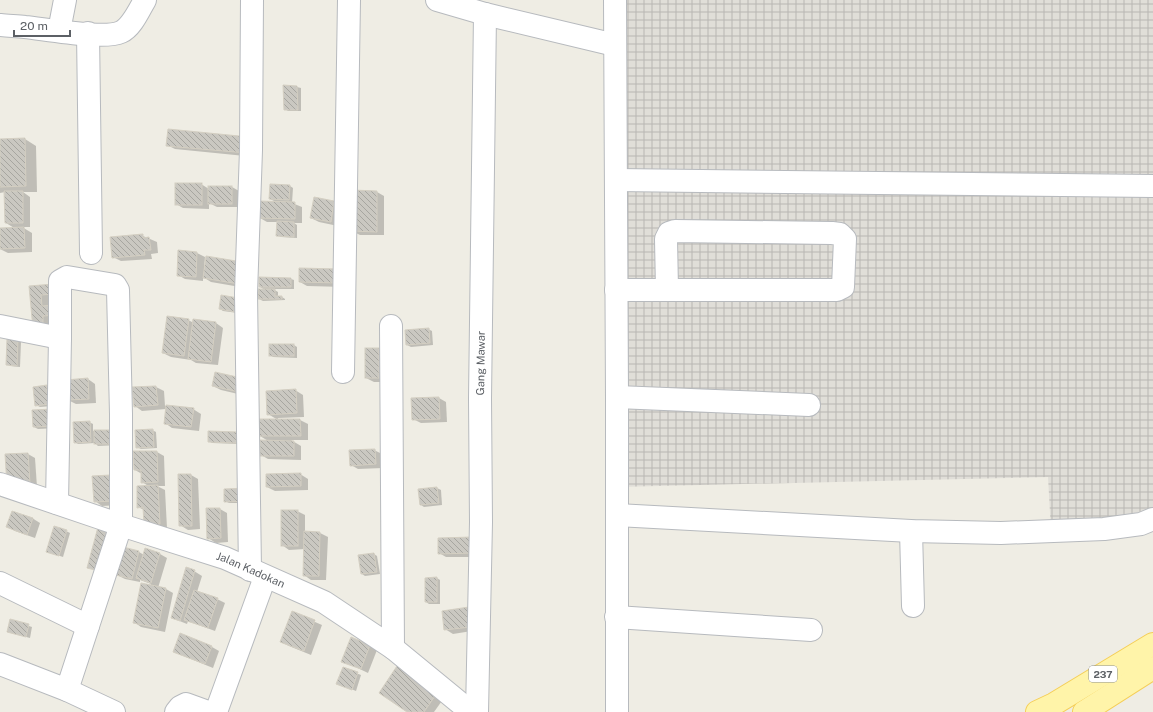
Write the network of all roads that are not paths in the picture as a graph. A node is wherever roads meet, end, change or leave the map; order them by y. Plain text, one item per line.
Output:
1 (65, 0) edge
2 (145, 0) edge
3 (252, 0) edge
4 (349, 0) edge
5 (437, 0) edge
6 (615, 0) edge
7 (486, 14) junction
8 (0, 25) edge
9 (59, 31) junction
10 (88, 33) junction
11 (615, 45) junction
12 (616, 180) junction
13 (1153, 186) edge
14 (91, 253) dead end
15 (667, 289) junction
16 (616, 290) junction
17 (0, 326) edge
18 (391, 326) dead end
19 (60, 338) junction
20 (343, 372) dead end
21 (617, 397) junction
22 (809, 405) dead end
23 (4, 492) edge
24 (57, 503) junction
25 (617, 515) junction
26 (1153, 519) edge
27 (121, 525) junction
28 (910, 531) junction
29 (258, 573) junction
30 (0, 583) edge
31 (913, 606) dead end
32 (616, 617) junction
33 (88, 626) junction
34 (811, 630) dead end
35 (1153, 644) edge
36 (393, 648) junction
37 (0, 664) edge
38 (1153, 668) edge
39 (67, 690) junction
40 (1050, 709) edge
41 (114, 712) edge
42 (176, 712) edge
43 (208, 712) edge
44 (216, 712) edge
45 (471, 712) edge
46 (477, 712) edge
47 (617, 712) edge
48 (1084, 712) edge

1 - 9 street
2 - 10 street
3 - 29 street
4 - 20 street
5 - 7 street
6 - 11 street
7 - 11 street
7 - 46 street, Gang Mawar
8 - 9 street
9 - 10 street
10 - 14 street
11 - 12 street
12 - 13 street
12 - 16 street
15 - 15 street
15 - 16 street
16 - 21 street
17 - 19 street
18 - 36 street
19 - 24 street
19 - 27 street
21 - 22 street
21 - 25 street
23 - 24 street, Jalan Kadokan
24 - 27 street, Jalan Kadokan
25 - 28 street
25 - 32 street
26 - 28 street
27 - 29 street, Jalan Kadokan
27 - 33 street
28 - 31 street
29 - 36 street, Jalan Kadokan
29 - 44 street
30 - 33 street
32 - 34 street
32 - 47 street
33 - 39 street
35 - 40 main road, 237
36 - 45 street, Jalan Kadokan
37 - 39 street
38 - 48 main road, 237
39 - 41 street
42 - 43 street

